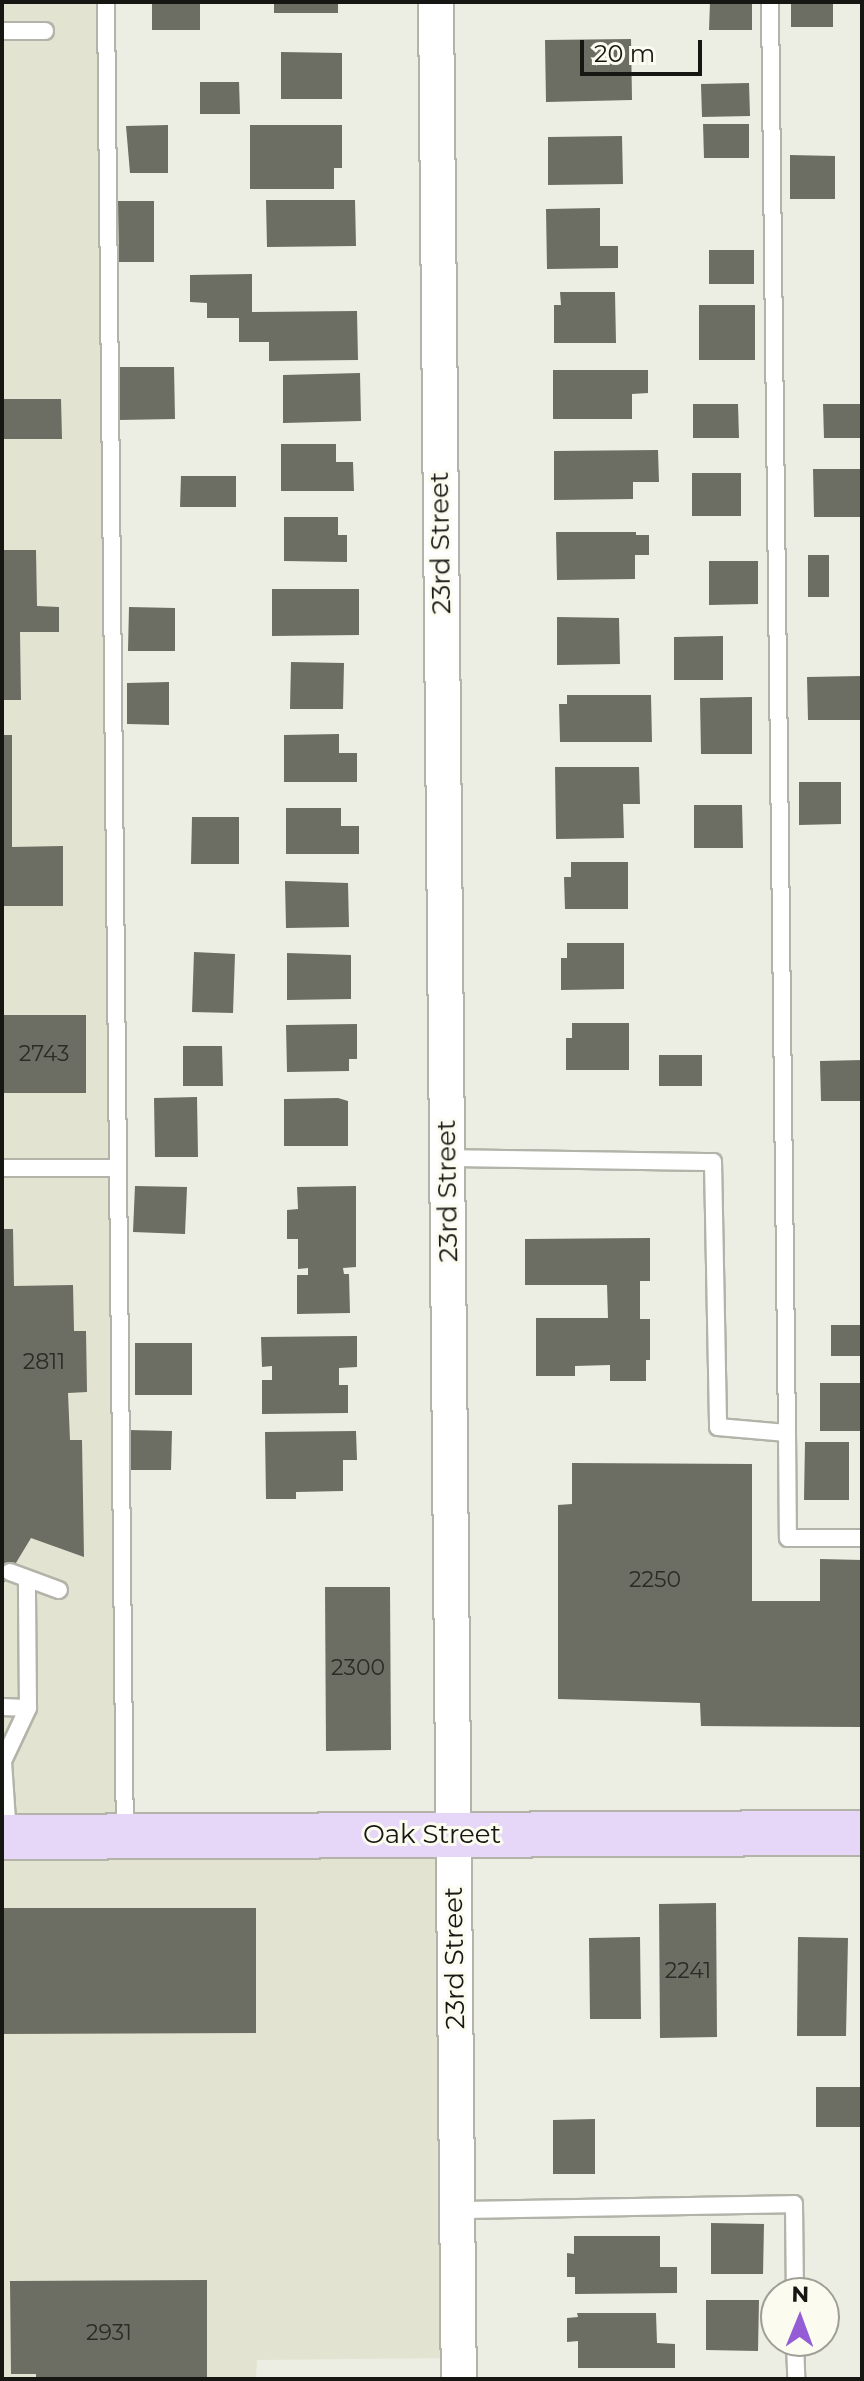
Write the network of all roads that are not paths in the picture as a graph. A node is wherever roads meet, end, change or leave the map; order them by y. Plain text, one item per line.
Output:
1 (106, 2) edge
2 (436, 2) edge
3 (770, 2) edge
4 (2, 31) edge
5 (45, 31) dead end
6 (447, 1158) junction
7 (2, 1168) edge
8 (117, 1168) junction
9 (787, 1433) junction
10 (862, 1538) edge
11 (10, 1572) dead end
12 (27, 1581) junction
13 (59, 1590) dead end
14 (2, 1707) edge
15 (28, 1708) junction
16 (862, 1833) edge
17 (454, 1835) junction
18 (5, 1837) edge
19 (125, 1837) junction
20 (458, 2210) junction
21 (795, 2277) edge
22 (795, 2357) edge
23 (459, 2379) edge
24 (796, 2379) edge

1 - 8 lane
2 - 6 street, 23rd Street
3 - 9 lane
4 - 5 lane
6 - 9 lane
6 - 17 street, 23rd Street
7 - 8 lane
8 - 19 lane
9 - 10 lane
11 - 12 lane
12 - 13 lane
12 - 15 lane
14 - 15 lane
15 - 18 lane
16 - 17 street, Oak Street
17 - 19 street, Oak Street
17 - 20 street, 23rd Street
18 - 19 street, Oak Street
20 - 21 lane
20 - 23 street, 23rd Street
22 - 24 lane

